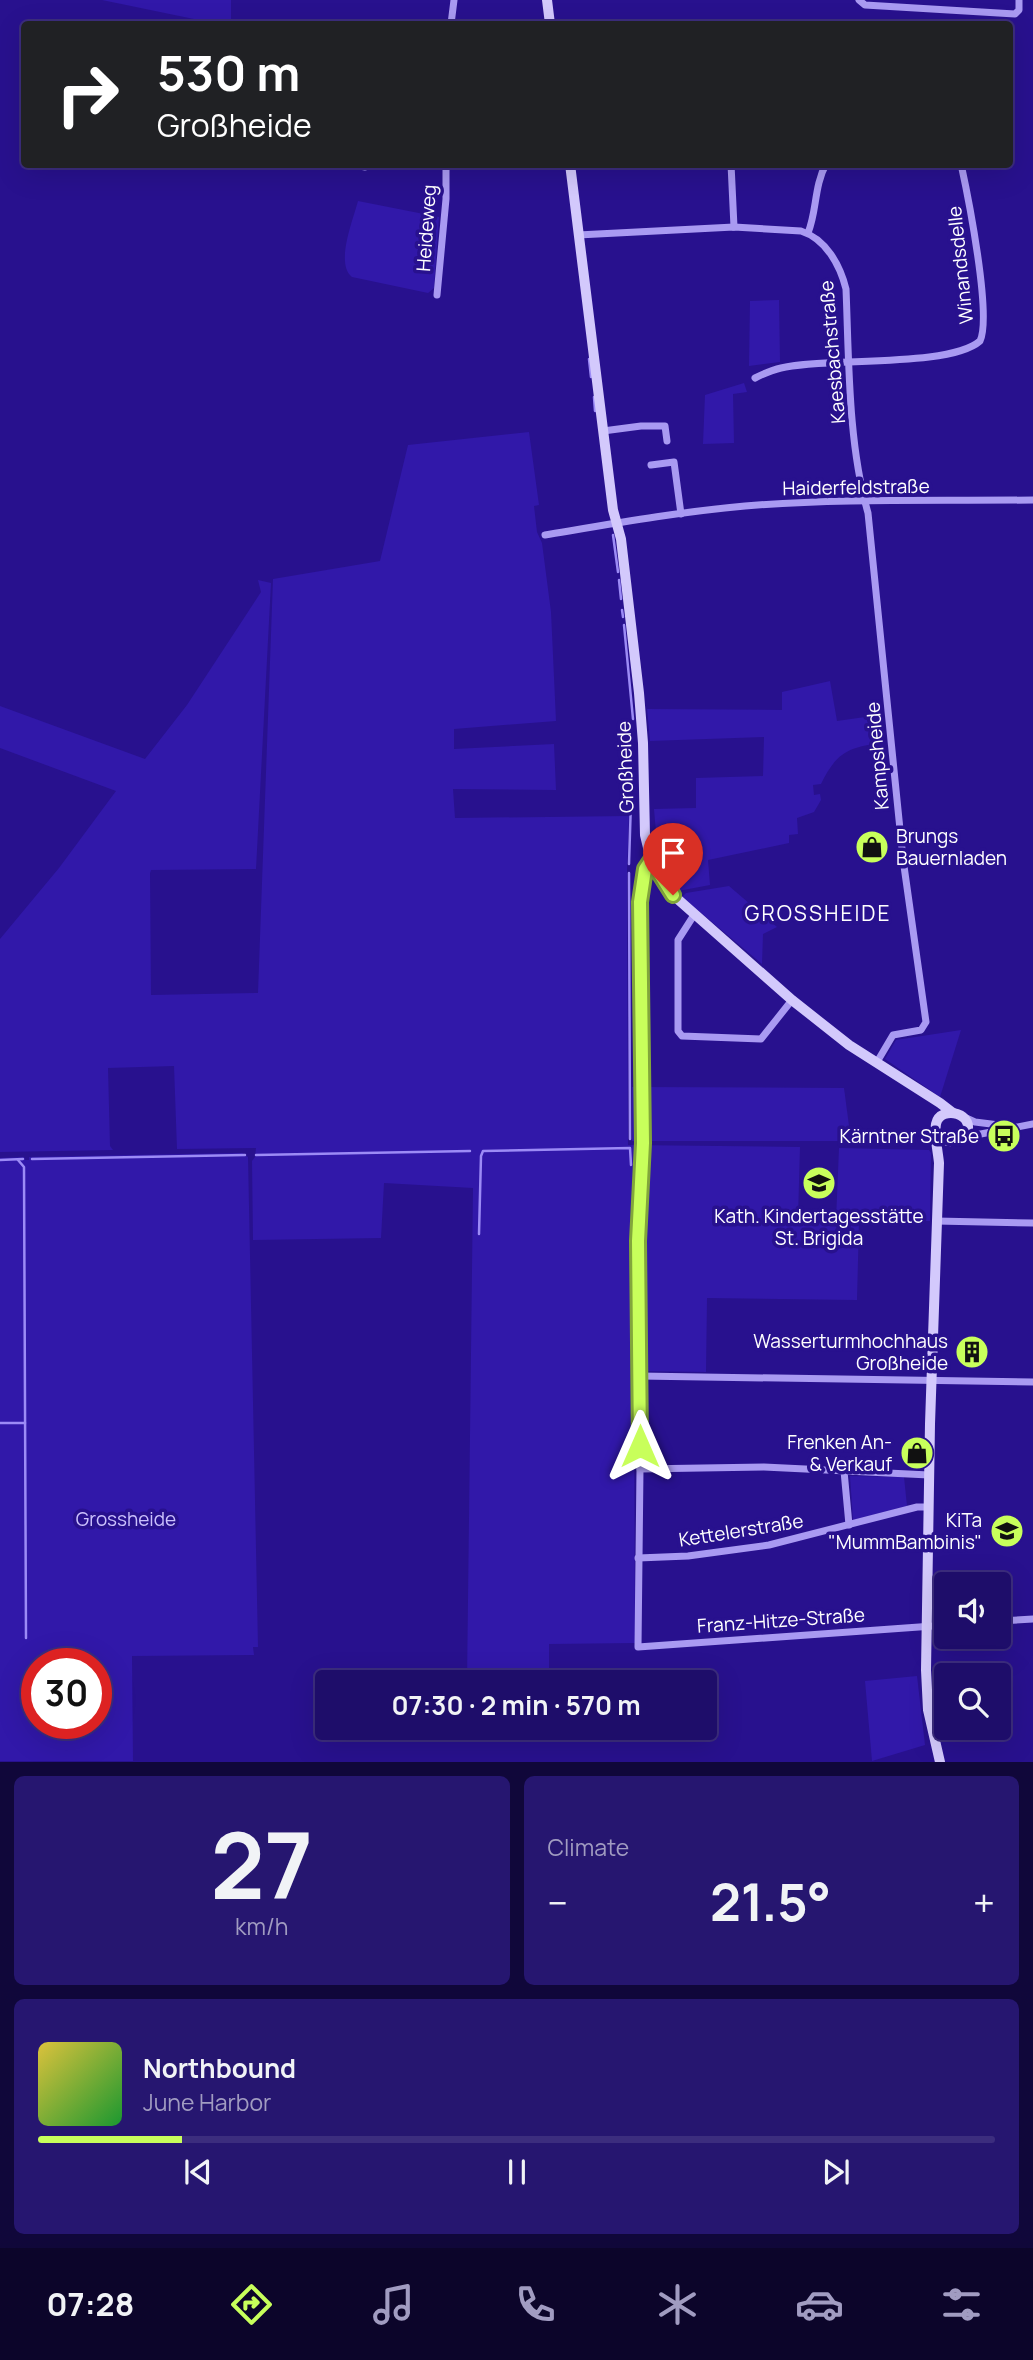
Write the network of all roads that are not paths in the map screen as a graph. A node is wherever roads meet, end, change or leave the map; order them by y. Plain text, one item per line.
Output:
1 (454, 0) edge
2 (547, 0) edge
3 (859, 0) edge
4 (1019, 0) edge
5 (451, 21) edge
6 (550, 21) edge
7 (446, 168) edge
8 (570, 168) edge
9 (731, 168) edge
10 (824, 168) edge
11 (962, 168) edge
12 (734, 228) junction
13 (808, 233) junction
14 (578, 235) junction
15 (437, 295) dead end
16 (849, 362) junction
17 (755, 377) dead end
18 (603, 431) junction
19 (667, 441) dead end
20 (651, 465) dead end
21 (1033, 500) edge
22 (865, 501) junction
23 (681, 514) junction
24 (617, 523) junction
25 (545, 535) dead end
26 (651, 860) junction
27 (694, 915) junction
28 (792, 1000) junction
29 (877, 1062) junction
30 (930, 1098) junction
31 (958, 1115) junction
32 (940, 1116) junction
33 (1033, 1124) edge
34 (1018, 1127) junction
35 (937, 1136) junction
36 (960, 1139) junction
37 (939, 1163) junction
38 (936, 1221) junction
39 (1033, 1223) edge
40 (640, 1376) junction
41 (932, 1380) junction
42 (1033, 1382) edge
43 (640, 1469) junction
44 (844, 1471) junction
45 (929, 1475) junction
46 (928, 1507) junction
47 (849, 1525) junction
48 (638, 1558) junction
49 (1033, 1619) edge
50 (1011, 1620) edge
51 (926, 1626) junction
52 (934, 1626) edge
53 (940, 1762) edge

1 - 5 street
2 - 6 street
3 - 4 street
7 - 15 street, Heideweg
8 - 14 street, Großheide
9 - 12 street
10 - 13 street
11 - 16 street, Winandsdelle
12 - 13 street
12 - 14 street
13 - 16 street, Kaesbachstraße
14 - 18 street, Großheide
16 - 17 street, Winandsdelle
16 - 22 street, Kaesbachstraße
18 - 19 street
18 - 24 street, Großheide
20 - 23 street
21 - 22 street, Haiderfeldstraße
22 - 23 street, Haiderfeldstraße
22 - 29 street, Kampsheide
23 - 24 street, Haiderfeldstraße
24 - 25 street, Haiderfeldstraße
24 - 26 street, Großheide
26 - 27 street, Großheide
26 - 40 street
27 - 28 street, Großheide
27 - 28 street
28 - 29 street, Großheide
29 - 30 street, Großheide
30 - 31 street, Großheide
30 - 32 street, Großheide
31 - 32 street
31 - 34 street
31 - 36 street
32 - 35 street
33 - 34 street
34 - 36 street
35 - 36 street
35 - 37 street
36 - 37 street
37 - 38 street
38 - 39 street
38 - 41 street
40 - 41 street
40 - 43 street
41 - 42 street
41 - 45 street
43 - 44 street
43 - 48 street
44 - 45 street
44 - 47 street
45 - 46 street
46 - 47 street, Kettelerstraße
46 - 51 street
47 - 48 street, Kettelerstraße
48 - 51 street, Franz-Hitze-Straße
49 - 50 street
51 - 52 street, Franz-Hitze-Straße
51 - 53 street

